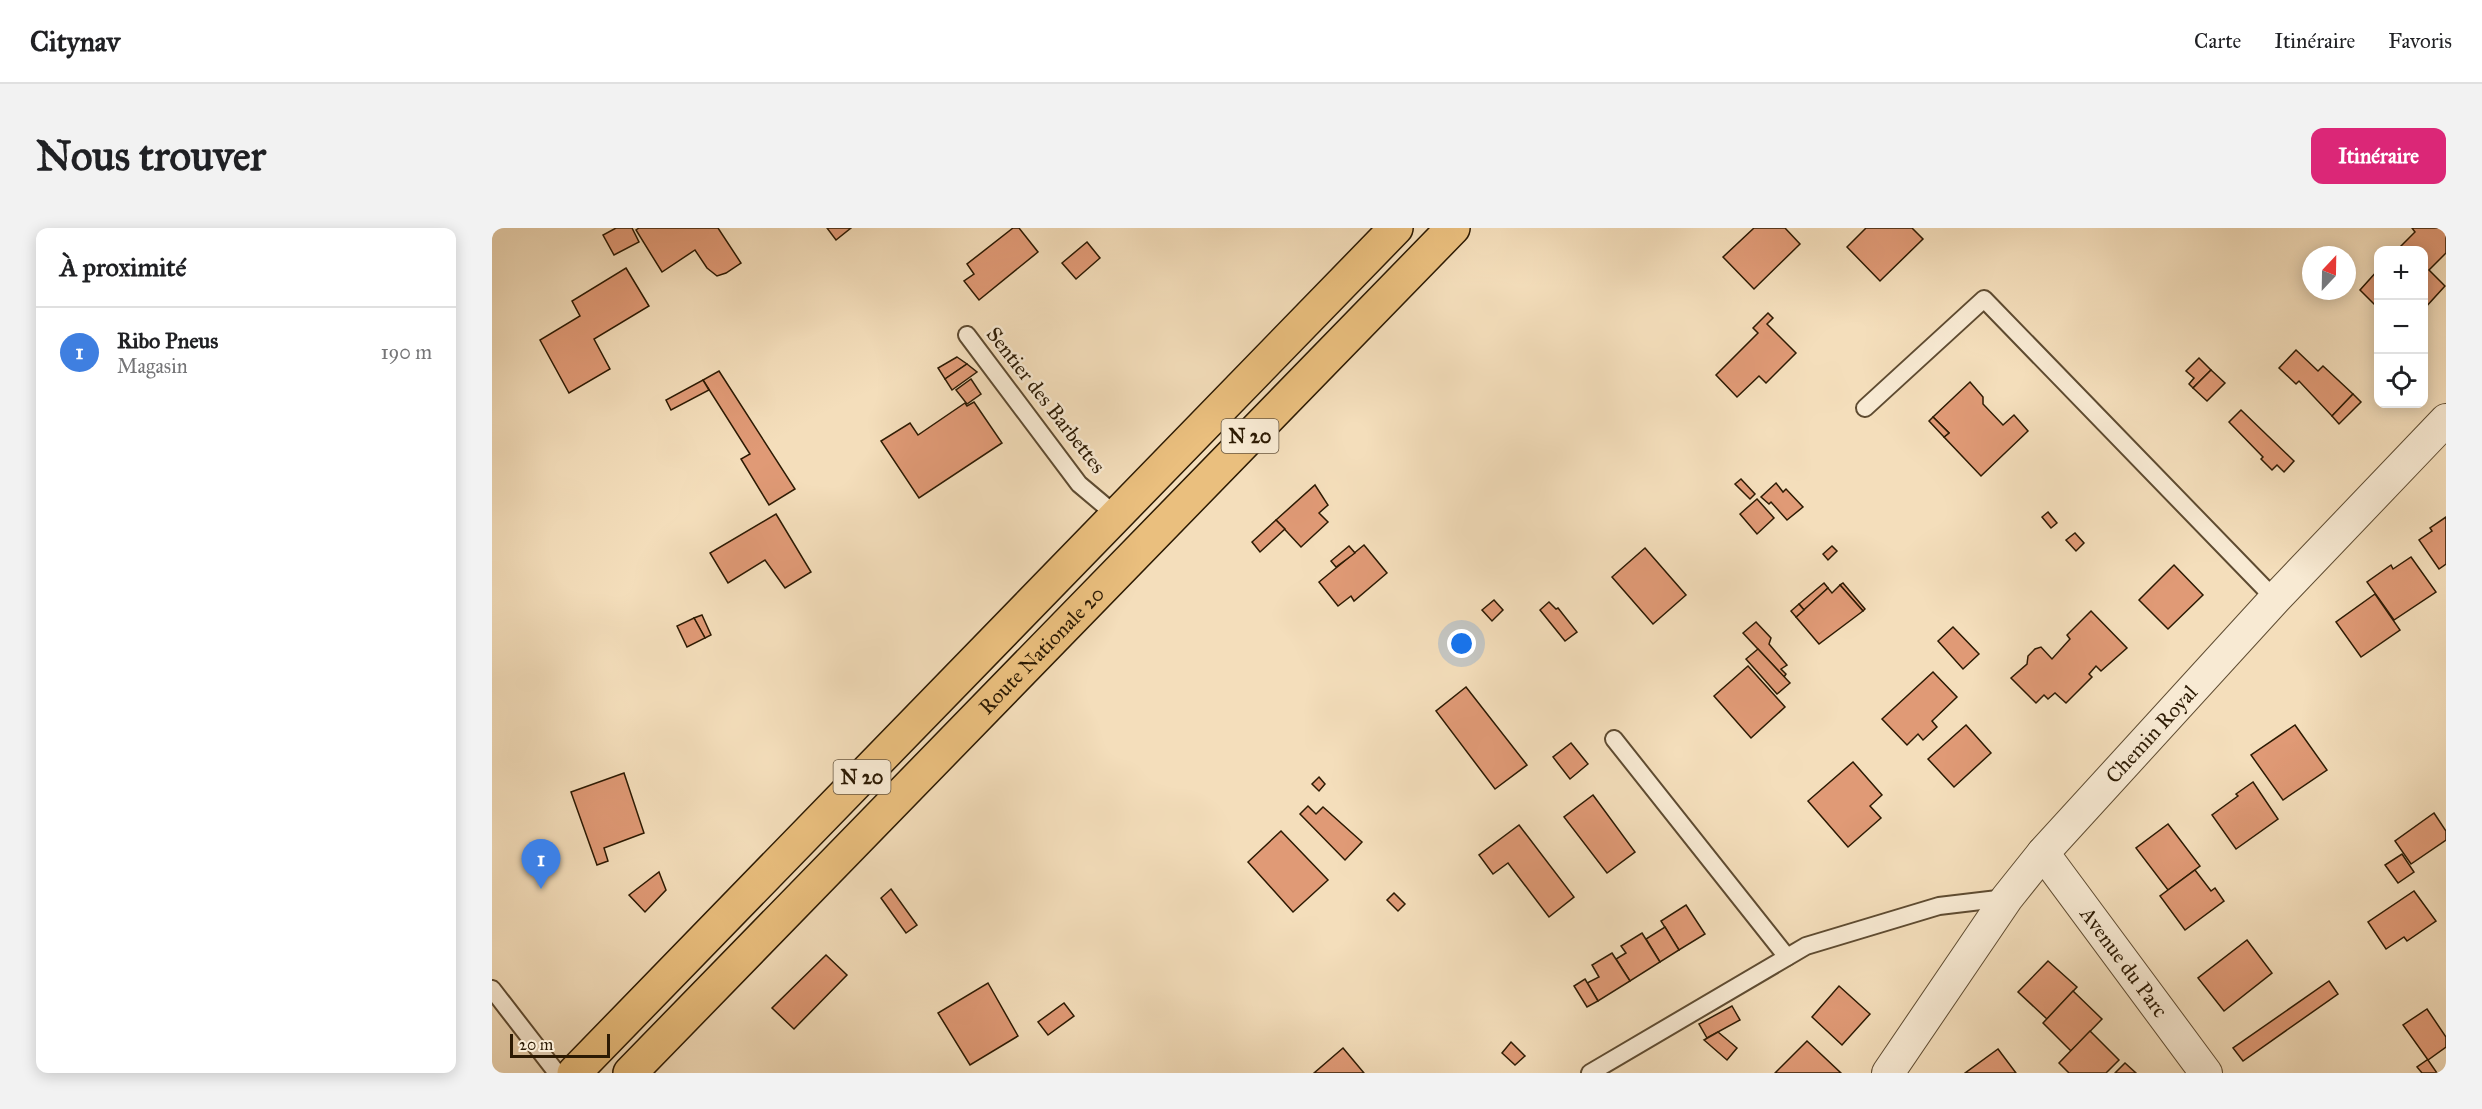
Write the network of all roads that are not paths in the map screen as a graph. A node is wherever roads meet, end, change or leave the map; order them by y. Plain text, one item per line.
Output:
1 (1396, 228) edge
2 (1452, 228) edge
3 (967, 335) dead end
4 (1865, 408) dead end
5 (2446, 420) edge
6 (1117, 516) junction
7 (2275, 600) junction
8 (1614, 739) dead end
9 (2043, 853) junction
10 (2007, 898) junction
11 (1787, 957) junction
12 (492, 989) edge
13 (557, 1073) edge
14 (574, 1073) edge
15 (630, 1073) edge
16 (1590, 1073) edge
17 (1888, 1073) edge
18 (2206, 1073) edge

1 - 6 main road, Route Nationale 20 / N 20
2 - 15 main road, Route Nationale 20 / N 20
3 - 6 lane, Sentier des Barbettes
4 - 7 lane
5 - 7 street, Chemin Royal
6 - 14 main road, Route Nationale 20 / N 20
7 - 9 street, Chemin Royal
8 - 11 lane
9 - 10 street, Chemin Royal
9 - 18 street, Avenue du Parc
10 - 11 lane
10 - 17 street, Chemin Royal
11 - 16 lane
12 - 13 lane

